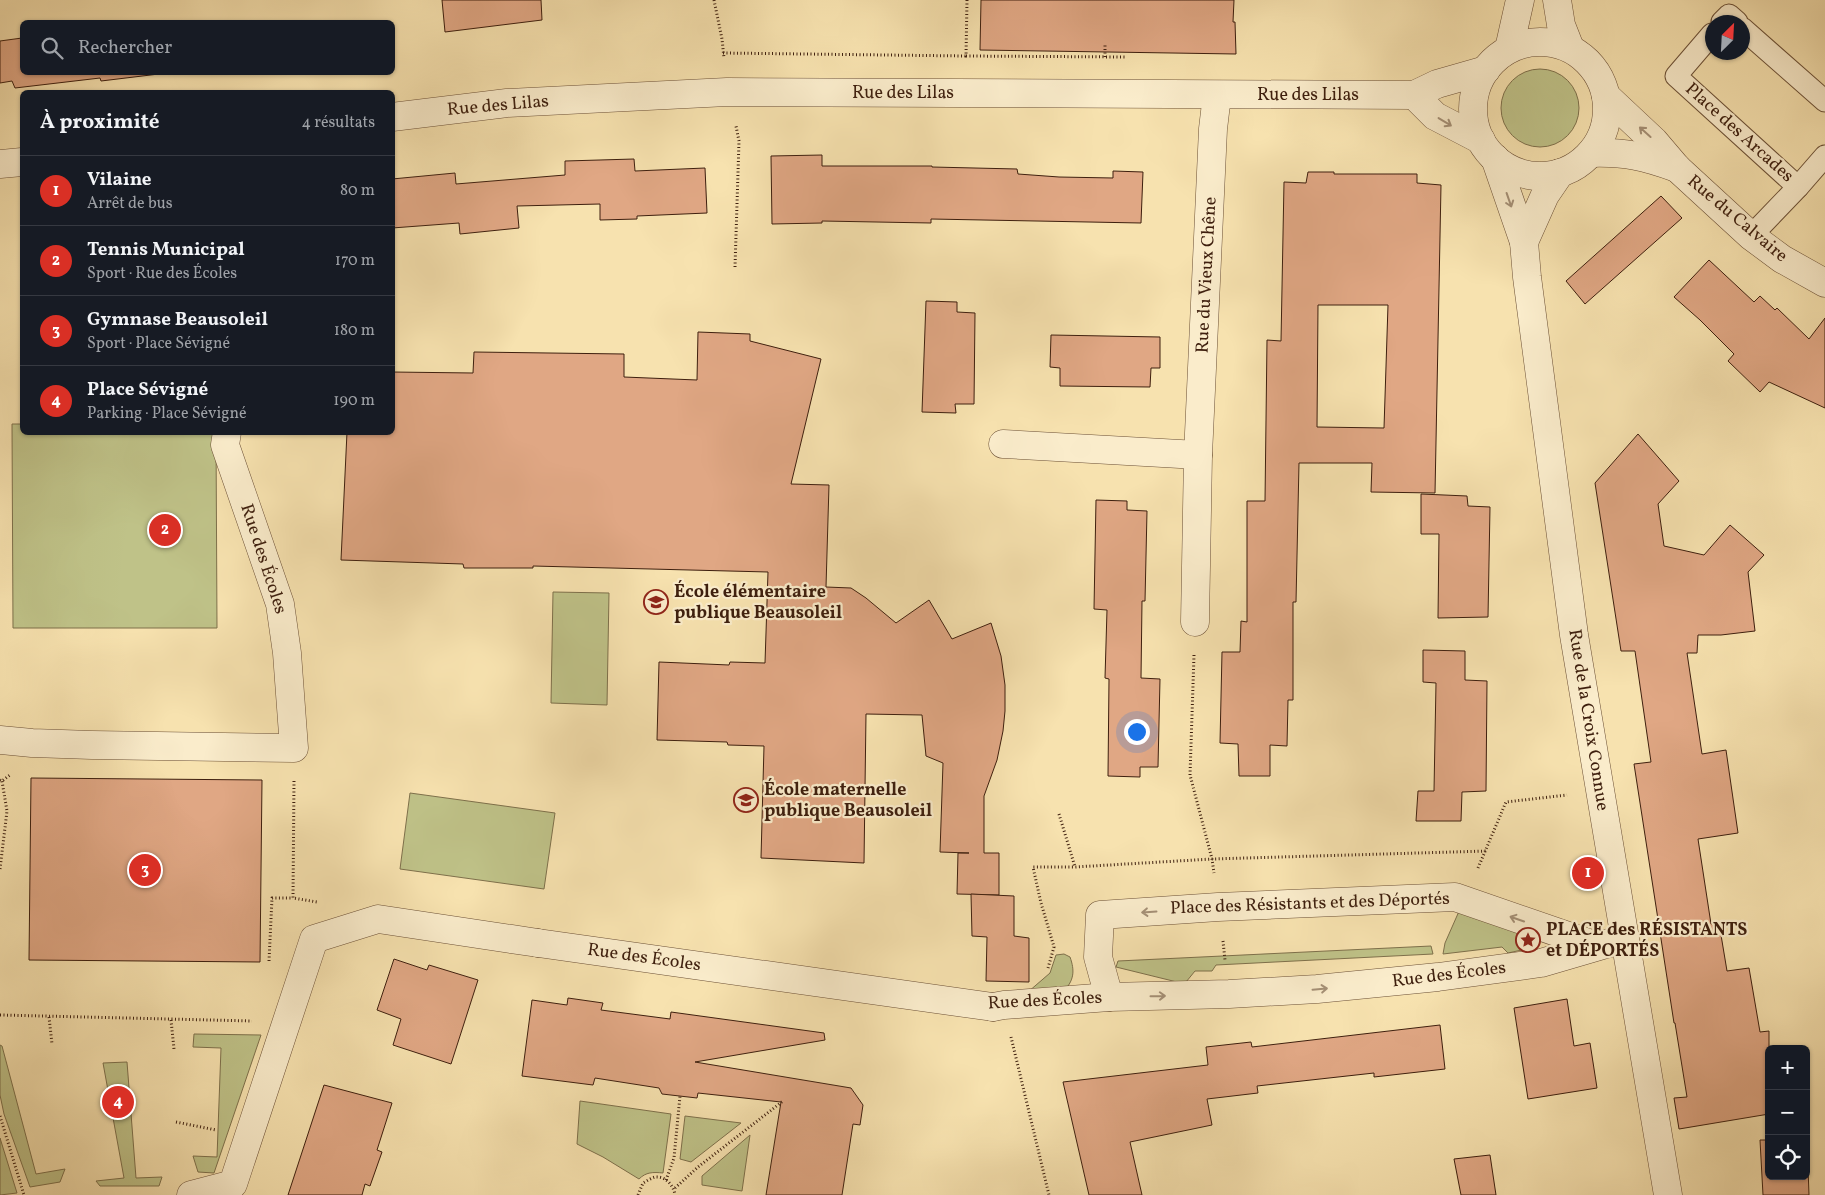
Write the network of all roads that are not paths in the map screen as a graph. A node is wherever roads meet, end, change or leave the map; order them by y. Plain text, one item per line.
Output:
1 (1520, 0) edge
2 (1557, 0) edge
3 (1750, 35) edge
4 (1705, 42) edge
5 (1570, 48) junction
6 (1509, 49) junction
7 (1486, 70) junction
8 (1217, 95) junction
9 (1414, 96) junction
10 (1606, 96) junction
11 (1825, 101) edge
12 (395, 117) edge
13 (1488, 149) junction
14 (1591, 153) junction
15 (1825, 156) edge
16 (20, 162) edge
17 (0, 164) edge
18 (1677, 168) junction
19 (1560, 173) junction
20 (1798, 187) junction
21 (1751, 236) junction
22 (1524, 242) junction
23 (1825, 283) edge
24 (227, 435) edge
25 (1003, 444) dead end
26 (1198, 455) junction
27 (1195, 622) road end
28 (0, 740) edge
29 (1624, 939) junction
30 (1597, 946) junction
31 (1109, 997) junction
32 (192, 1195) edge
33 (1668, 1195) edge

1 - 6 street
2 - 5 street
3 - 11 lane
4 - 20 lane, Place des Arcades
5 - 6 street, Rue de la Croix Connue
5 - 10 street, Rue de la Croix Connue
6 - 7 street, Rue de la Croix Connue
7 - 9 street, Rue des Lilas
7 - 13 street, Rue de la Croix Connue
8 - 9 street, Rue des Lilas
8 - 12 street, Rue des Lilas
8 - 26 street, Rue du Vieux Chêne
9 -> 13 street
10 - 14 street, Rue de la Croix Connue
18 -> 10 street, Rue du Calvaire
13 - 19 street, Rue de la Croix Connue
13 -> 22 street, Rue de la Croix Connue
14 - 18 street, Rue du Calvaire
14 - 19 street, Rue de la Croix Connue
15 - 20 lane
16 - 17 street
18 - 21 street, Rue du Calvaire
19 - 22 street, Rue de la Croix Connue
20 - 21 lane
21 - 23 street, Rue du Calvaire
22 - 29 street, Rue de la Croix Connue
24 - 28 street, Rue des Écoles
25 - 26 street
26 - 27 street, Rue du Vieux Chêne
29 - 30 street, Rue des Écoles
29 - 33 street, Rue de la Croix Connue
31 -> 30 street, Rue des Écoles
30 -> 31 street, Place des Résistants et des Déportés
31 - 32 street, Rue des Écoles

